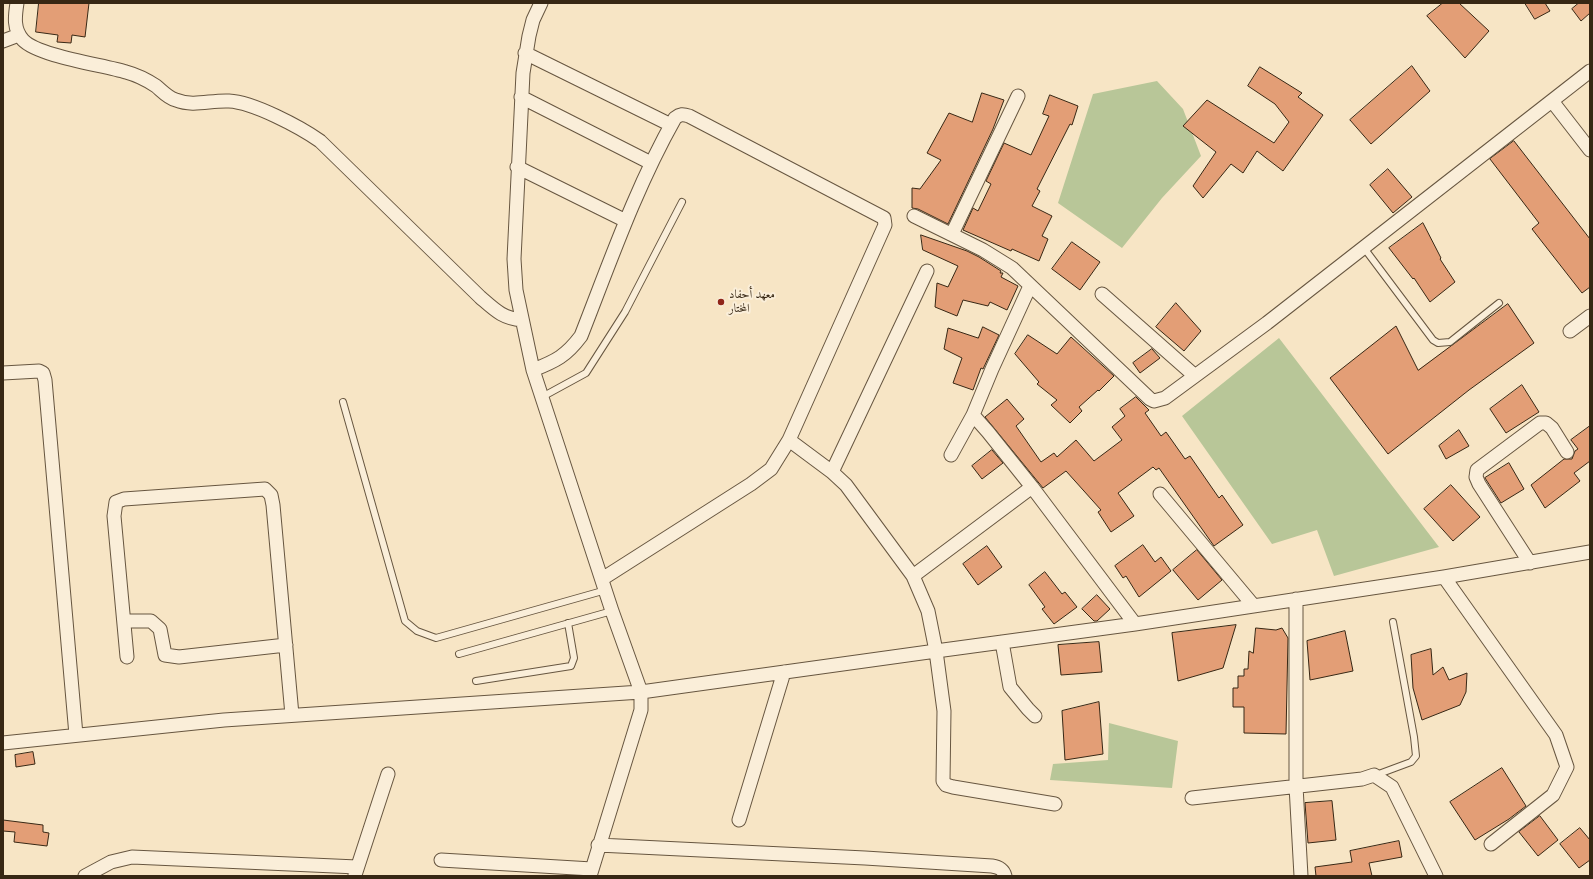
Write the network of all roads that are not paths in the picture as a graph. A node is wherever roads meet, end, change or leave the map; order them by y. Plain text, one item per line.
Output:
1 (17, 3) edge
2 (541, 3) edge
3 (19, 36) junction
4 (3, 41) edge
5 (525, 53) junction
6 (1590, 71) edge
7 (1018, 96) dead end
8 (521, 97) junction
9 (1552, 101) junction
10 (671, 125) junction
11 (1590, 150) edge
12 (651, 163) junction
13 (517, 167) junction
14 (682, 202) dead end
15 (914, 216) dead end
16 (626, 221) junction
17 (952, 234) junction
18 (1364, 248) junction
19 (927, 271) dead end
20 (1030, 286) junction
21 (1102, 294) dead end
22 (1499, 303) dead end
23 (1590, 316) edge
24 (522, 320) junction
25 (1570, 332) dead end
26 (533, 370) junction
27 (3, 373) edge
28 (1195, 376) junction
29 (542, 396) junction
30 (343, 402) dead end
31 (973, 415) junction
32 (789, 440) junction
33 (1567, 452) dead end
34 (951, 455) dead end
35 (832, 472) junction
36 (1032, 487) junction
37 (1160, 494) dead end
38 (1590, 552) edge
39 (1530, 562) junction
40 (913, 576) junction
41 (1444, 577) junction
42 (604, 585) junction
43 (1296, 599) junction
44 (1253, 606) junction
45 (612, 611) junction
46 (124, 621) junction
47 (1394, 622) dead end
48 (568, 623) junction
49 (1135, 624) junction
50 (1002, 642) junction
51 (286, 645) junction
52 (936, 650) junction
53 (459, 654) dead end
54 (127, 657) dead end
55 (784, 672) junction
56 (476, 681) dead end
57 (641, 692) junction
58 (292, 715) junction
59 (1035, 716) dead end
60 (76, 735) junction
61 (3, 743) edge
62 (388, 774) dead end
63 (1374, 775) junction
64 (1296, 786) junction
65 (1192, 798) dead end
66 (1055, 804) dead end
67 (739, 820) dead end
68 (1491, 844) dead end
69 (598, 845) junction
70 (441, 860) dead end
71 (356, 872) edge
72 (591, 872) edge
73 (84, 876) edge
74 (1005, 876) edge
75 (1301, 876) edge
76 (1436, 876) edge

1 - 3 street
2 - 5 street
3 - 4 street
3 - 24 street
5 - 8 street
5 - 10 street
6 - 9 street
7 - 17 street
8 - 12 street
8 - 13 street
9 - 11 street
9 - 18 street
10 - 12 street
10 - 32 street
12 - 16 street
13 - 16 street
13 - 24 street
14 - 29 lane
15 - 17 street
16 - 26 street
17 - 20 street
18 - 22 lane
18 - 28 street
19 - 35 street
20 - 28 street
20 - 31 street
21 - 28 street
23 - 25 street
24 - 26 street
26 - 29 street
27 - 60 street
29 - 42 street
30 - 42 lane
31 - 34 street
31 - 36 street
32 - 35 street
32 - 42 street
33 - 39 street
35 - 40 street
36 - 40 street
36 - 49 street
37 - 44 street
38 - 39 street
39 - 41 street
40 - 52 street
41 - 43 street
41 - 68 street
42 - 45 street
43 - 44 street
43 - 64 street
44 - 49 street
45 - 48 lane
45 - 57 street
46 - 51 street
46 - 51 street
46 - 54 street
47 - 63 lane
48 - 53 lane
48 - 56 lane
49 - 50 street
50 - 52 street
50 - 59 street
51 - 58 street
52 - 55 street
52 - 66 street
55 - 57 street
55 - 67 street
57 - 58 street
57 - 69 street
58 - 60 street
60 - 61 street
62 - 71 street
63 - 64 street
63 - 76 street
64 - 65 street
64 - 75 street
69 - 72 street
69 - 74 street
70 - 72 street
71 - 73 street

